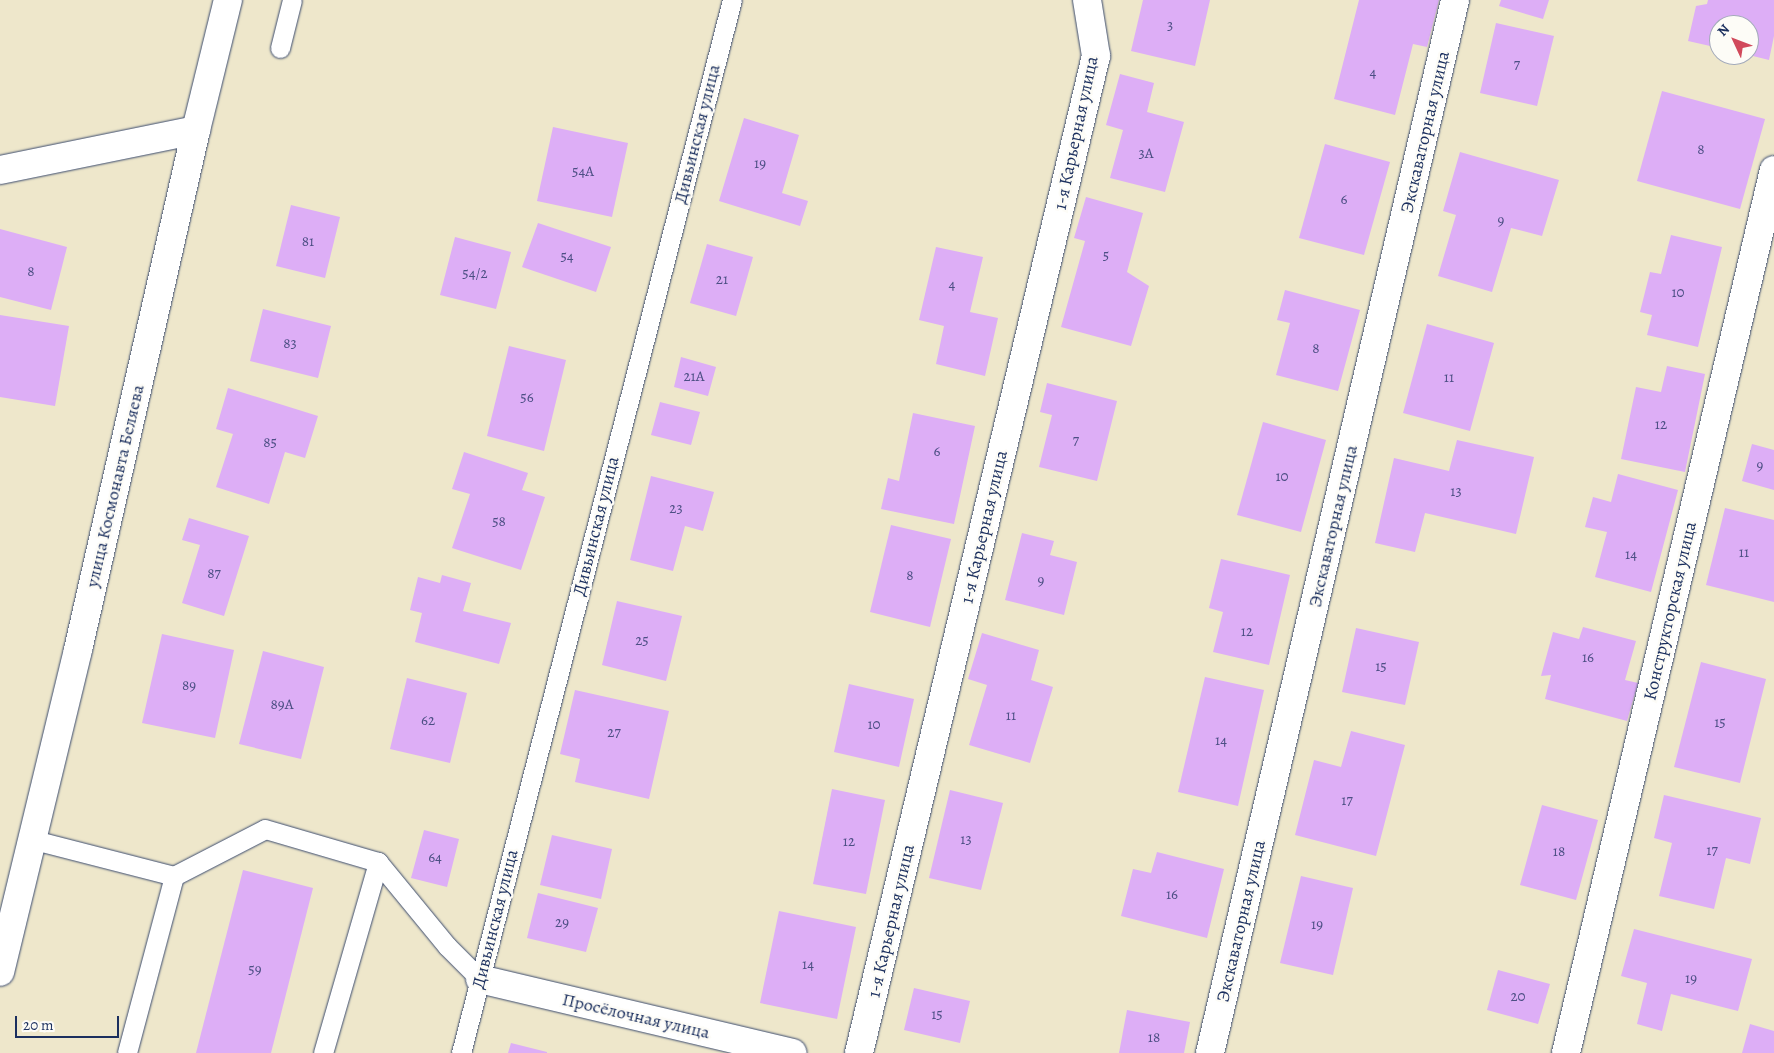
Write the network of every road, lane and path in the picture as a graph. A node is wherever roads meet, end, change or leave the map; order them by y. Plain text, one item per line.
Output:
1 (228, 0) edge
2 (292, 0) edge
3 (732, 0) edge
4 (1087, 0) edge
5 (1455, 0) edge
6 (280, 48) dead end
7 (196, 130) junction
8 (0, 170) edge
9 (1774, 170) edge
10 (1769, 217) edge
11 (30, 839) junction
12 (378, 862) junction
13 (174, 876) junction
14 (0, 972) edge
15 (480, 979) junction
16 (127, 1053) edge
17 (323, 1053) edge
18 (461, 1053) edge
19 (792, 1053) edge
20 (860, 1053) edge
21 (1210, 1053) edge
22 (1566, 1053) edge

1 - 7 street, улица Космонавта Беляева
2 - 6 lane
3 - 15 lane, Дивьинская улица
4 - 20 street, 1-я Карьерная улица
5 - 21 street, Экскаваторная улица
7 - 8 street
7 - 11 street, улица Космонавта Беляева
9 - 10 street, Конструкторская улица
10 - 22 street, Конструкторская улица
11 - 13 lane
11 - 14 street, улица Космонавта Беляева
12 - 13 lane
12 - 15 lane
12 - 17 lane
13 - 16 lane
15 - 18 lane, Дивьинская улица
15 - 19 street, Просёлочная улица

